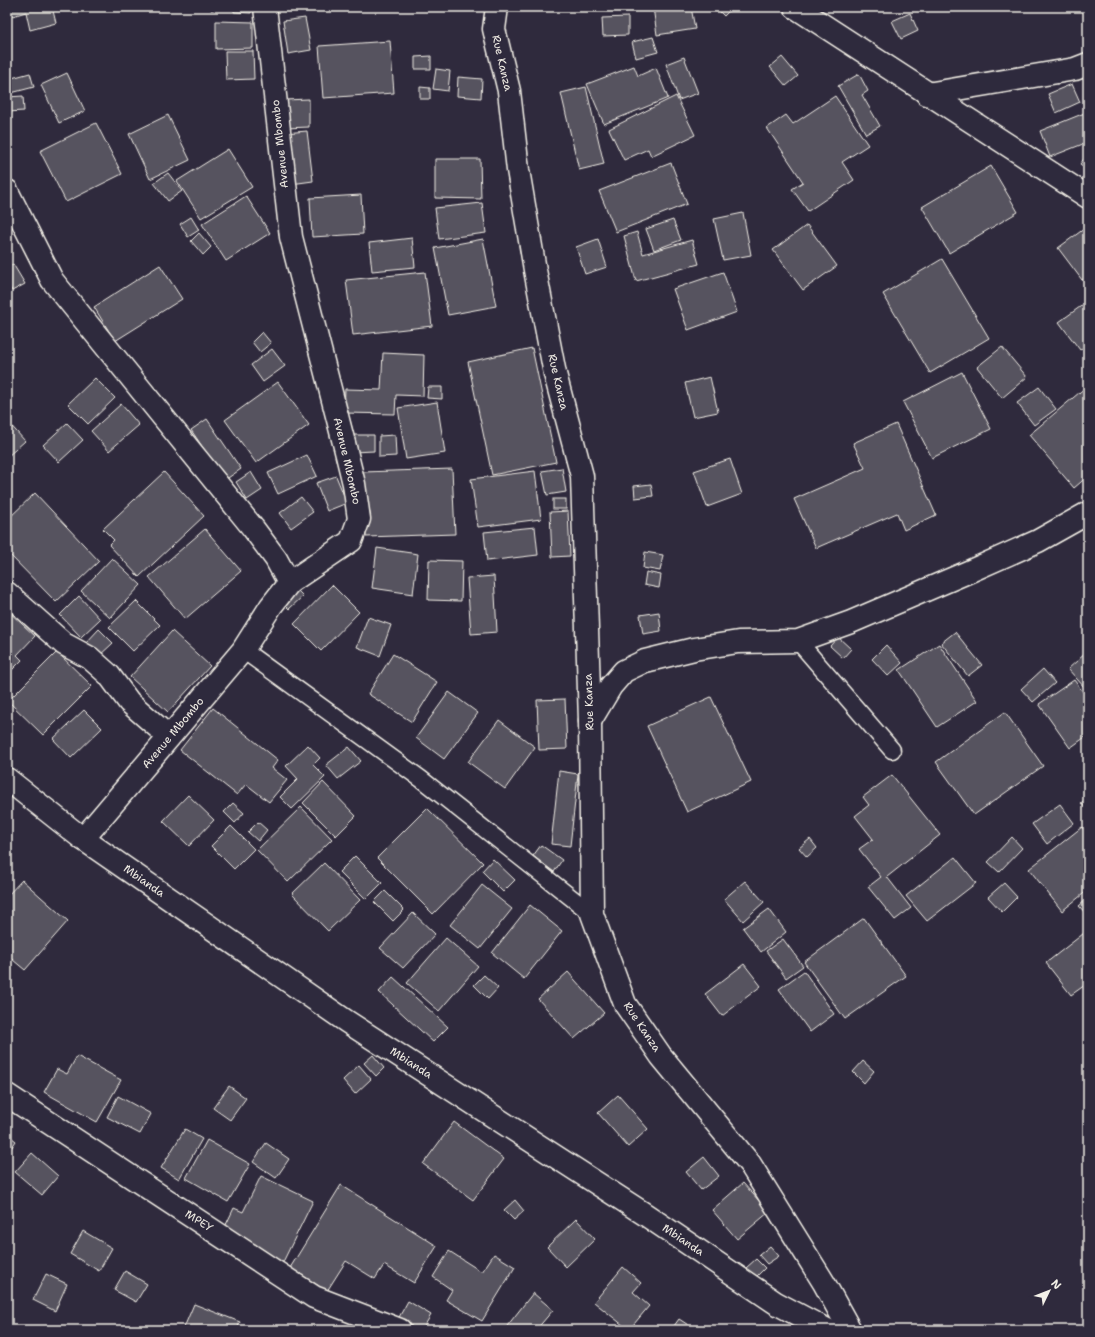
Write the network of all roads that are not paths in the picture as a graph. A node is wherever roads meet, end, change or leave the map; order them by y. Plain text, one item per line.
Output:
1 (265, 7) edge
2 (497, 7) edge
3 (795, 7) edge
4 (1088, 64) edge
5 (927, 94) junction
6 (7, 191) edge
7 (1088, 197) edge
8 (1088, 512) edge
9 (289, 583) junction
10 (7, 593) edge
11 (798, 641) junction
12 (243, 650) junction
13 (590, 721) junction
14 (169, 737) junction
15 (892, 750) dead end
16 (7, 779) edge
17 (83, 839) junction
18 (592, 914) junction
19 (7, 1095) edge
20 (400, 1330) edge
21 (827, 1330) edge
22 (850, 1330) edge

1 - 9 street, Avenue Mbombo
2 - 13 street, Rue Kanza
3 - 5 street
4 - 5 street
5 - 7 street
6 - 9 street
8 - 11 street
9 - 12 street, Avenue Mbombo
10 - 14 street
11 - 13 street
11 - 15 lane
12 - 14 street, Avenue Mbombo
12 - 18 lane
13 - 18 street, Rue Kanza
14 - 17 street, Avenue Mbombo
16 - 17 street, Mbianda
17 - 21 street, Mbianda
18 - 22 street, Rue Kanza
19 - 20 street, MPEY

